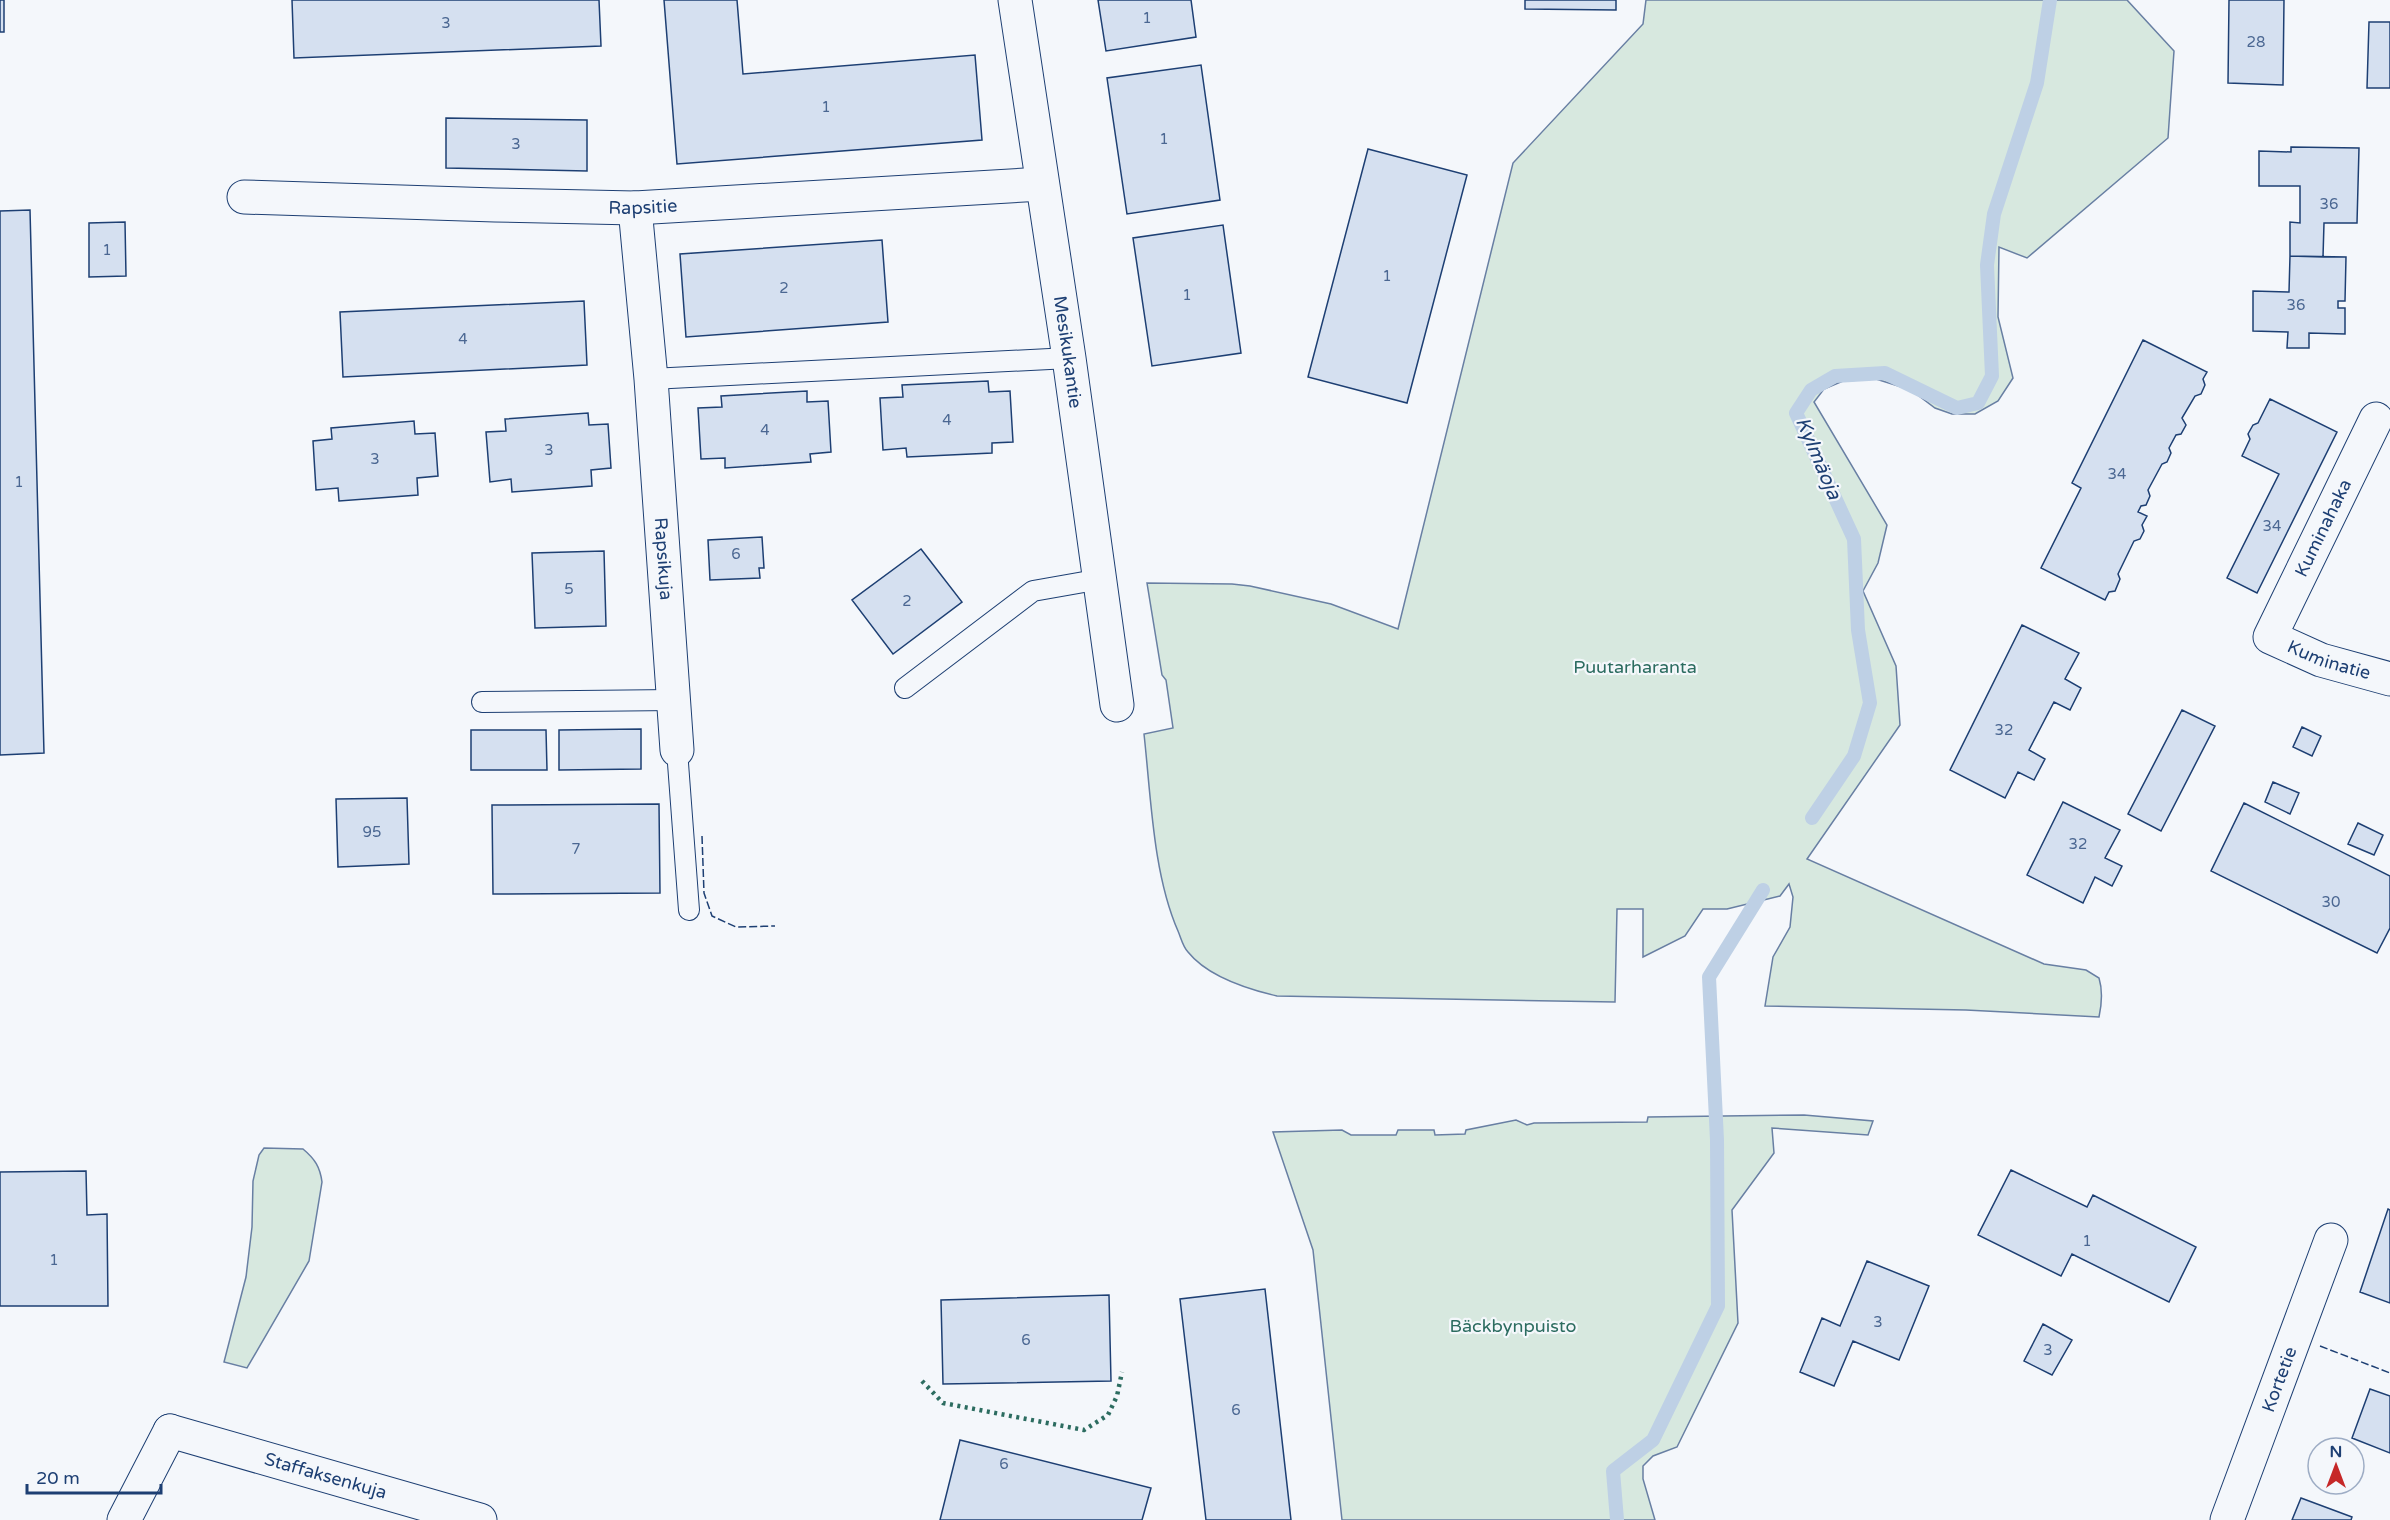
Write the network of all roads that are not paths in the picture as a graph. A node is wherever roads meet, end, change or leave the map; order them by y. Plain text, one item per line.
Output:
1 (1015, 0) edge
2 (1042, 184) junction
3 (244, 197) dead end
4 (634, 208) junction
5 (1069, 358) junction
6 (651, 380) junction
7 (2376, 419) dead end
8 (1101, 579) junction
9 (2270, 637) joint
10 (2390, 679) edge
11 (905, 688) dead end
12 (674, 700) junction
13 (482, 702) dead end
14 (1117, 705) dead end
15 (677, 750) joint
16 (688, 910) dead end
17 (2331, 1240) dead end
18 (124, 1520) edge
19 (480, 1520) edge
20 (2227, 1520) edge

1 - 2 street, Mesikukantie
2 - 4 street, Rapsitie
2 - 5 street, Mesikukantie
3 - 4 street, Rapsitie
4 - 6 street, Rapsikuja
5 - 6 lane
5 - 8 street, Mesikukantie
6 - 12 street, Rapsikuja
7 - 9 street, Kuminahaka
8 - 11 lane
8 - 14 street, Mesikukantie
9 - 10 street, Kuminatie
12 - 13 lane
12 - 15 street, Rapsikuja
15 - 16 lane, Rapsikuja
17 - 20 street, Kortetie
18 - 19 street, Staffaksenkuja

